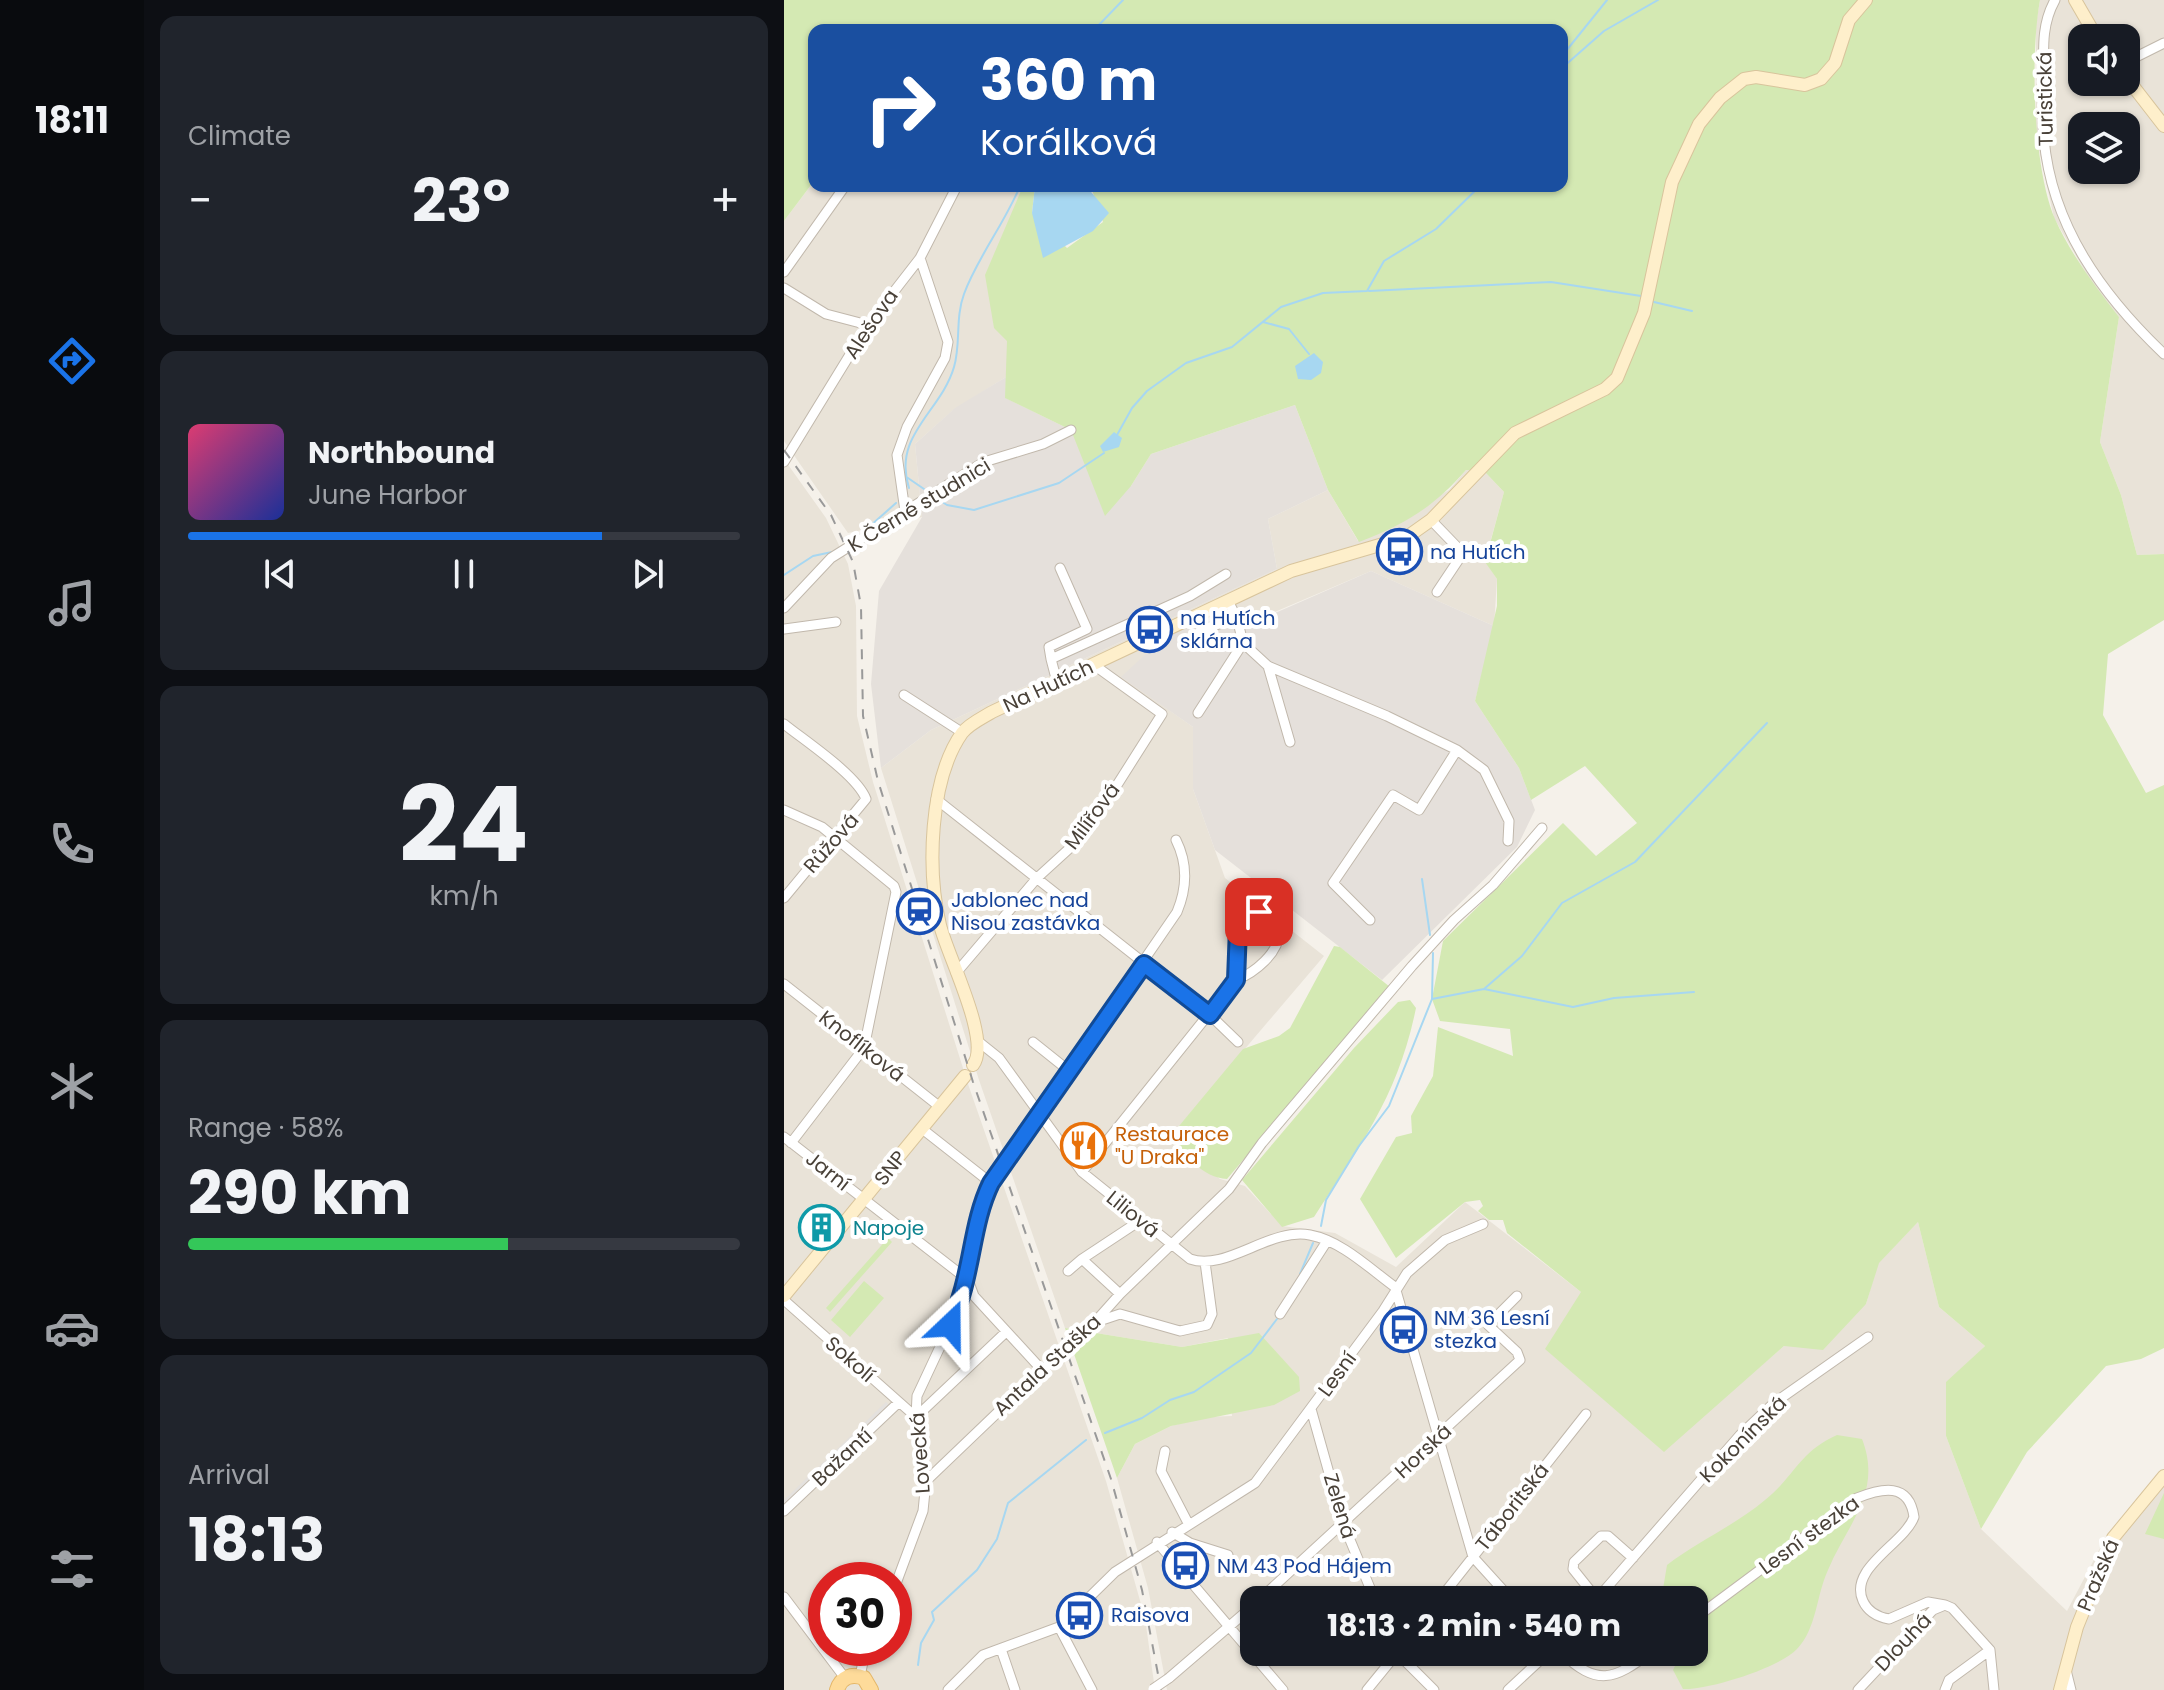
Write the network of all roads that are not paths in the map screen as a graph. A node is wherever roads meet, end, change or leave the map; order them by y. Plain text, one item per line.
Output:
1 (1866, 0) edge
2 (2055, 0) edge
3 (2075, 0) edge
4 (2089, 24) edge
5 (2164, 43) edge
6 (2140, 55) edge
7 (2140, 95) edge
8 (2164, 126) edge
9 (841, 192) edge
10 (954, 192) edge
11 (920, 258) junction
12 (784, 272) edge
13 (784, 288) edge
14 (868, 325) junction
15 (2164, 354) edge
16 (1071, 430) dead end
17 (784, 462) edge
18 (905, 511) junction
19 (1431, 520) junction
20 (1060, 568) dead end
21 (1226, 574) dead end
22 (1437, 592) dead end
23 (1228, 601) junction
24 (784, 608) edge
25 (1237, 618) junction
26 (836, 622) dead end
27 (784, 629) edge
28 (1243, 643) junction
29 (1188, 646) dead end
30 (1051, 659) junction
31 (1094, 665) junction
32 (1268, 666) junction
33 (1057, 682) junction
34 (904, 695) dead end
35 (1198, 713) dead end
36 (784, 724) edge
37 (963, 733) junction
38 (1290, 742) dead end
39 (1457, 750) junction
40 (936, 799) junction
41 (784, 810) edge
42 (1542, 828) dead end
43 (835, 836) junction
44 (1176, 840) dead end
45 (1508, 841) dead end
46 (1037, 878) junction
47 (784, 898) edge
48 (1370, 920) dead end
49 (1144, 964) junction
50 (956, 973) junction
51 (1236, 980) junction
52 (784, 984) edge
53 (1210, 1015) junction
54 (979, 1042) junction
55 (1033, 1042) dead end
56 (1238, 1042) dead end
57 (864, 1048) junction
58 (1068, 1070) junction
59 (940, 1107) junction
60 (1039, 1112) junction
61 (921, 1128) junction
62 (788, 1140) edge
63 (1082, 1172) junction
64 (991, 1183) junction
65 (865, 1200) junction
66 (1141, 1220) junction
67 (1483, 1224) dead end
68 (1327, 1241) junction
69 (1170, 1243) junction
70 (1082, 1259) junction
71 (1205, 1262) junction
72 (1068, 1271) dead end
73 (968, 1280) junction
74 (1395, 1287) junction
75 (1120, 1294) junction
76 (1517, 1296) dead end
77 (784, 1298) edge
78 (1280, 1314) dead end
79 (1094, 1323) junction
80 (1006, 1332) junction
81 (1868, 1337) dead end
82 (1042, 1370) junction
83 (899, 1402) junction
84 (1311, 1409) junction
85 (1586, 1414) dead end
86 (916, 1417) junction
87 (1438, 1437) junction
88 (1165, 1451) dead end
89 (2164, 1476) edge
90 (926, 1481) junction
91 (784, 1511) edge
92 (1188, 1523) junction
93 (1343, 1523) junction
94 (1172, 1532) junction
95 (1157, 1542) junction
96 (1228, 1555) dead end
97 (1473, 1557) junction
98 (1633, 1558) junction
99 (905, 1562) edge
100 (1274, 1586) edge
101 (1369, 1586) edge
102 (1450, 1586) edge
103 (1499, 1586) edge
104 (1586, 1586) edge
105 (1608, 1586) edge
106 (784, 1597) edge
107 (1945, 1605) junction
108 (1708, 1609) edge
109 (1240, 1617) edge
110 (1059, 1627) junction
111 (1229, 1627) junction
112 (1001, 1649) junction
113 (1990, 1650) junction
114 (1386, 1666) edge
115 (1410, 1666) edge
116 (1534, 1666) edge
117 (1574, 1666) edge
118 (1633, 1666) edge
119 (2065, 1669) junction
120 (849, 1676) edge
121 (1152, 1689) edge
122 (871, 1690) edge
123 (948, 1690) edge
124 (1015, 1690) edge
125 (1092, 1690) edge
126 (1283, 1690) edge
127 (1367, 1690) edge
128 (1434, 1690) edge
129 (1508, 1690) edge
130 (1858, 1690) edge
131 (1945, 1690) edge
132 (1994, 1690) edge
133 (2060, 1690) edge
134 (2071, 1690) edge

1 - 19 street, Na Hutích
2 - 15 street, Turistická
3 - 4 street
5 - 6 street
7 - 8 street
9 - 12 street
10 - 11 street, Alešova
11 - 14 street, Alešova
11 - 18 street
13 - 14 street
14 - 17 street, Alešova
16 - 18 street, K Černé studnici
18 - 24 street, K Černé studnici
19 - 22 street
19 - 23 street, Na Hutích
20 - 30 street
21 - 30 street
23 - 25 street
23 - 31 street, Na Hutích
25 - 28 street
25 - 29 street
26 - 27 street
28 - 32 street
28 - 35 street
30 - 33 street
31 - 33 street, Na Hutích
31 - 46 street, Milířová
32 - 38 street
32 - 39 street
33 - 37 street, Na Hutích
34 - 37 street
36 - 43 street, Růžová
37 - 40 street, Na Hutích
39 - 45 street
39 - 48 street
40 - 46 street
40 - 50 street, Na Hutích
41 - 43 street
42 - 69 street, Antala Staška
43 - 47 street, Růžová
43 - 57 street
44 - 49 street, Lovecká
46 - 49 street
46 - 50 street, Milířová
49 - 53 street
49 - 58 street, Lovecká
50 - 54 street, Na Hutích
51 - 51 street
51 - 53 street
52 - 57 street, Knoflíková
53 - 56 street
53 - 63 street
54 - 59 street, SNP
54 - 60 street, Liliová
55 - 58 street
57 - 59 street, Knoflíková
57 - 62 street
58 - 60 street, Lovecká
59 - 61 street, SNP
60 - 63 street, Liliová
60 - 64 street, Lovecká
61 - 64 street
61 - 65 street, SNP
62 - 65 street, Jarní
63 - 66 street, Liliová
64 - 73 street, Lovecká
65 - 73 street, Jarní
65 - 77 street, SNP
66 - 69 street, Liliová
66 - 70 street
67 - 74 street, Lesní
68 - 71 street
68 - 74 street
68 - 78 street
69 - 71 street, Liliová
69 - 75 street, Antala Staška
70 - 72 street
70 - 75 street
71 - 79 street
73 - 80 street, Jarní
73 - 86 street, Lovecká
74 - 84 street, Lesní
74 - 87 street
75 - 79 street, Antala Staška
76 - 87 street, Horská
77 - 83 street, Sokolí
79 - 82 street, Antala Staška
80 - 82 street, Jarní
80 - 86 street
81 - 98 street, Kokonínská
82 - 90 street, Antala Staška
83 - 86 street, Sokolí
83 - 91 street, Bažantí
84 - 92 street, Lesní
84 - 93 street, Zelená
85 - 97 street, Táboritská
86 - 90 street, Lovecká
87 - 93 street, Horská
87 - 97 street
88 - 92 street
89 - 119 street, Pražská
90 - 99 street, Lovecká
92 - 94 street, Lesní
93 - 100 street, Horská
93 - 101 street, Zelená
94 - 95 street, Lesní
94 - 96 street
95 - 110 street, Lesní
95 - 111 street
97 - 102 street, Táboritská
97 - 103 street
98 - 104 street, Kokonínská
98 - 105 street, Kokonínská
106 - 120 street
107 - 108 street, Lesní stezka
107 - 113 street, Dlouhá
107 - 130 street, Dlouhá
109 - 111 street
110 - 112 street, Lesní
110 - 125 street
111 - 121 street, bridge
111 - 126 street
112 - 123 street, Lesní
112 - 124 street
113 - 131 street
113 - 132 street
114 - 127 street
115 - 128 street
116 - 129 street
117 - 118 street
119 - 133 street, Pražská
119 - 134 street
120 - 122 main road

